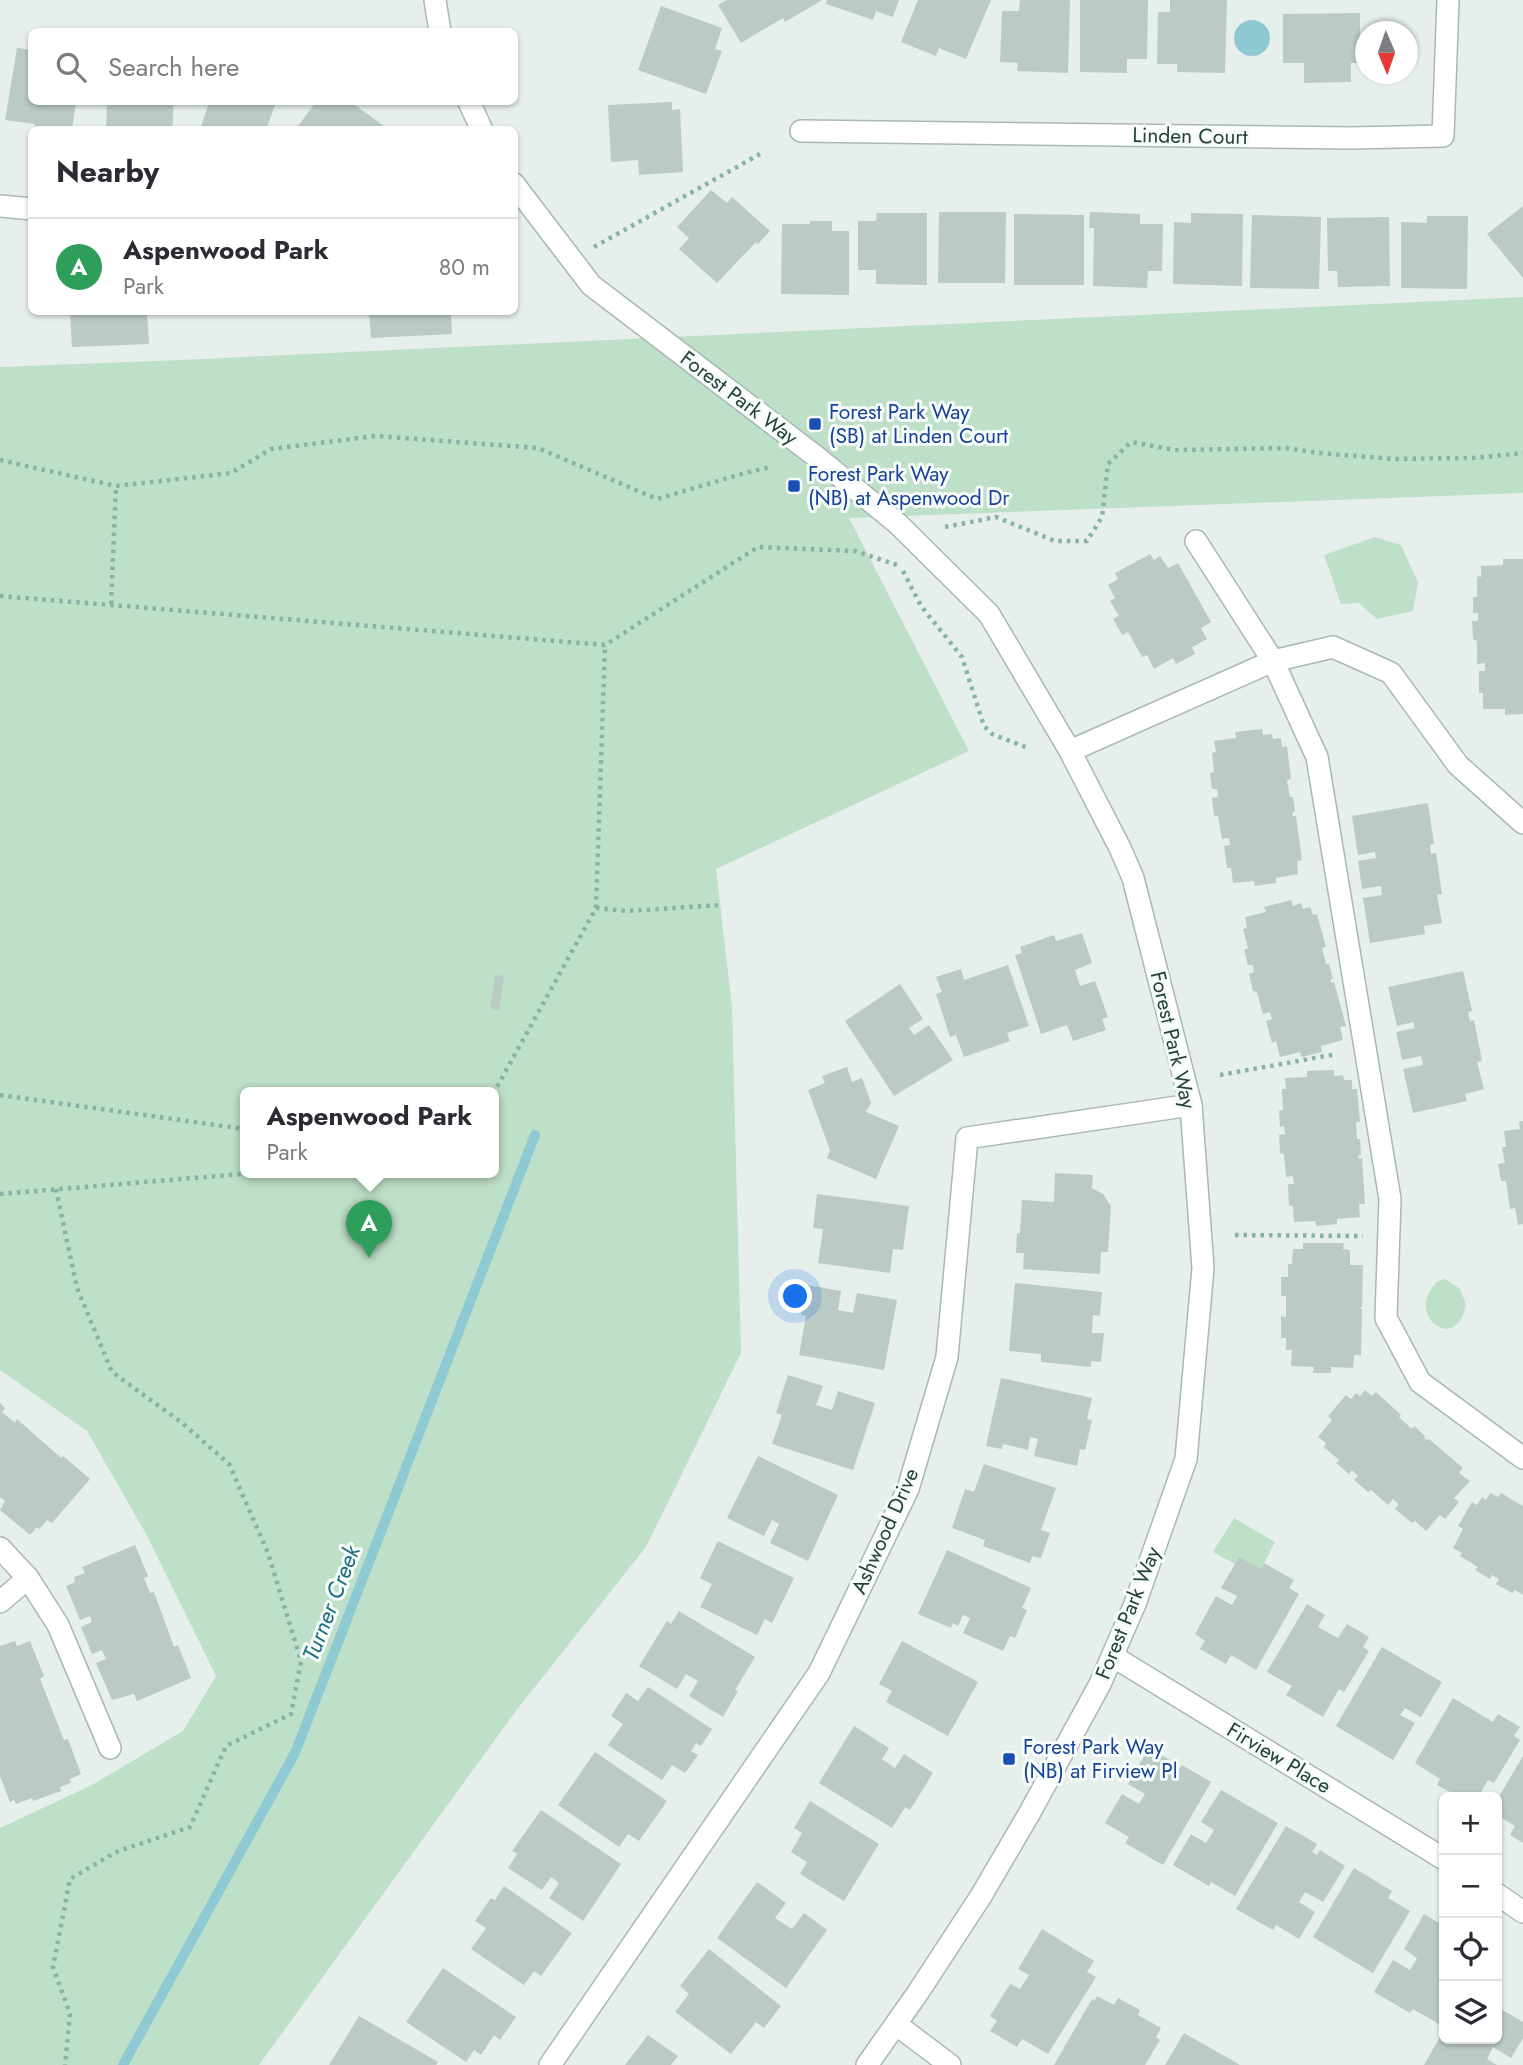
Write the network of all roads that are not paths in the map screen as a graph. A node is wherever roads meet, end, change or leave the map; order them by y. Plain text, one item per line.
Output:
1 (435, 0) edge
2 (1448, 0) edge
3 (439, 28) edge
4 (470, 105) edge
5 (480, 126) edge
6 (801, 131) dead end
7 (518, 189) edge
8 (0, 206) edge
9 (28, 209) edge
10 (1196, 541) dead end
11 (1273, 661) junction
12 (1070, 751) junction
13 (1523, 823) edge
14 (1191, 1105) junction
15 (1523, 1458) edge
16 (0, 1548) edge
17 (28, 1578) junction
18 (0, 1602) edge
19 (1114, 1657) junction
20 (110, 1748) dead end
21 (1439, 1856) edge
22 (1502, 1897) edge
23 (1523, 1912) edge
24 (897, 2025) junction
25 (550, 2065) edge
26 (867, 2065) edge
27 (950, 2065) edge

1 - 3 street
2 - 6 street, Linden Court
4 - 5 street
7 - 12 street, Forest Park Way
8 - 9 street
10 - 11 street
11 - 12 street
11 - 13 street
11 - 15 street
12 - 14 street, Forest Park Way
14 - 19 street, Forest Park Way
14 - 25 street, Ashwood Drive
16 - 17 street
17 - 18 street
17 - 20 street
19 - 21 street, Firview Place
19 - 24 street, Forest Park Way
22 - 23 street
24 - 26 street, Forest Park Way
24 - 27 street

